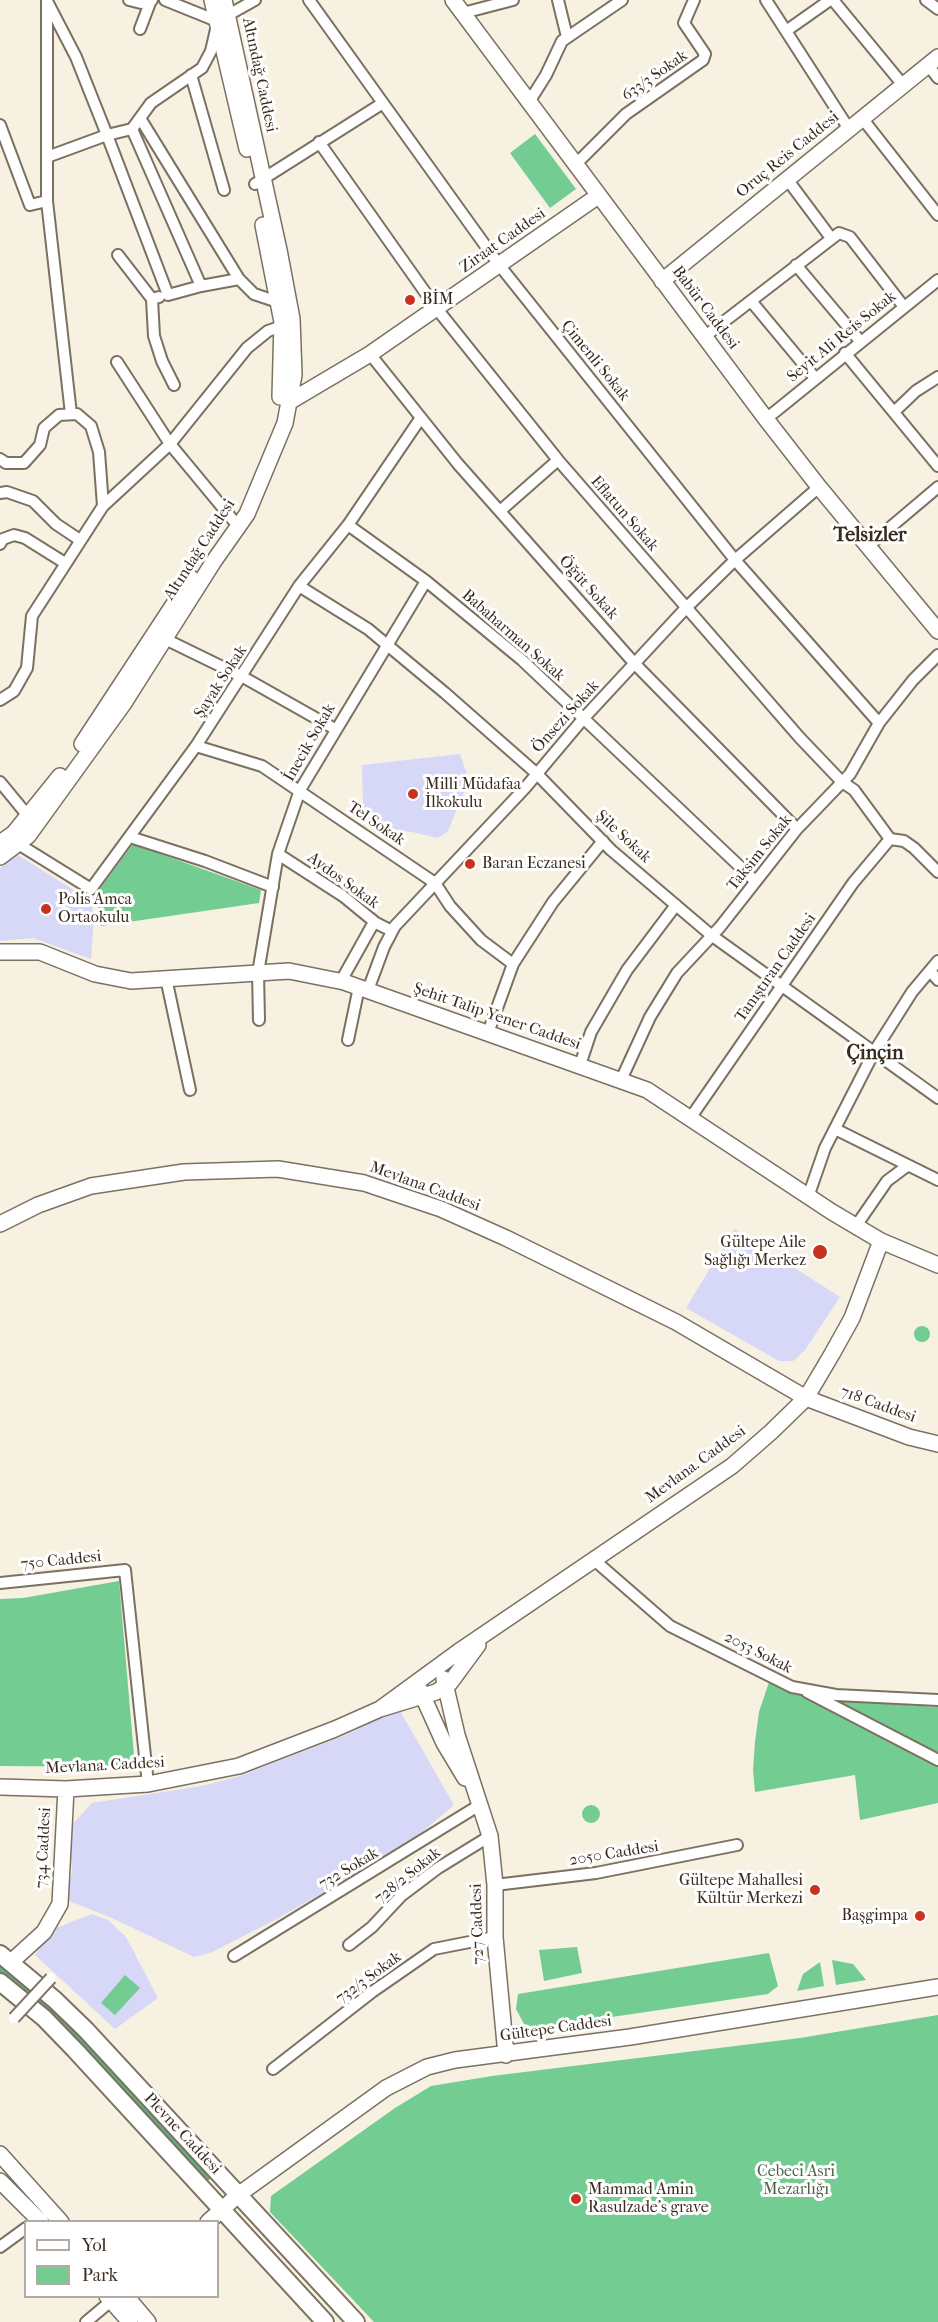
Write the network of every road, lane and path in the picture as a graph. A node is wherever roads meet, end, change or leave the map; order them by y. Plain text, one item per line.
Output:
1 (47, 0) edge
2 (129, 0) edge
3 (152, 0) edge
4 (165, 0) edge
5 (212, 0) edge
6 (255, 0) edge
7 (309, 0) edge
8 (453, 0) edge
9 (513, 0) edge
10 (558, 0) edge
11 (622, 0) edge
12 (694, 0) edge
13 (766, 0) edge
14 (832, 0) edge
15 (926, 0) edge
16 (938, 9) edge
17 (223, 12) edge
18 (463, 13) junction
19 (140, 29) dead end
20 (786, 31) junction
21 (567, 38) junction
22 (933, 61) edge
23 (191, 75) junction
24 (938, 78) edge
25 (903, 85) junction
26 (529, 102) junction
27 (383, 103) junction
28 (140, 118) junction
29 (862, 118) junction
30 (0, 125) edge
31 (132, 129) junction
32 (849, 129) junction
33 (107, 135) junction
34 (319, 142) junction
35 (47, 157) junction
36 (575, 165) junction
37 (787, 179) junction
38 (259, 182) junction
39 (224, 190) dead end
40 (598, 196) junction
41 (47, 201) junction
42 (938, 214) edge
43 (831, 238) junction
44 (118, 255) dead end
45 (500, 266) junction
46 (795, 266) junction
47 (239, 279) junction
48 (662, 280) junction
49 (938, 280) edge
50 (201, 286) junction
51 (168, 295) junction
52 (152, 298) junction
53 (751, 301) junction
54 (278, 302) junction
55 (904, 307) junction
56 (437, 309) junction
57 (282, 326) junction
58 (704, 338) junction
59 (860, 341) junction
60 (845, 353) junction
61 (370, 354) junction
62 (117, 362) dead end
63 (288, 372) junction
64 (337, 373) junction
65 (938, 377) edge
66 (815, 378) junction
67 (174, 385) dead end
68 (289, 402) junction
69 (894, 412) junction
70 (71, 414) junction
71 (420, 419) junction
72 (766, 419) junction
73 (170, 444) junction
74 (0, 459) edge
75 (558, 460) junction
76 (938, 466) edge
77 (819, 487) junction
78 (938, 487) edge
79 (0, 493) edge
80 (103, 506) junction
81 (500, 511) junction
82 (233, 520) junction
83 (348, 525) junction
84 (80, 540) junction
85 (0, 544) edge
86 (867, 547) junction
87 (735, 560) junction
88 (65, 563) junction
89 (426, 581) junction
90 (299, 586) junction
91 (685, 609) junction
92 (938, 631) edge
93 (165, 639) junction
94 (387, 644) junction
95 (938, 655) edge
96 (635, 664) junction
97 (243, 677) junction
98 (0, 700) edge
99 (583, 719) junction
100 (879, 723) junction
101 (335, 729) junction
102 (196, 746) junction
103 (536, 773) junction
104 (0, 782) edge
105 (842, 782) junction
106 (300, 790) junction
107 (28, 816) junction
108 (797, 829) junction
109 (130, 837) junction
110 (890, 839) junction
111 (603, 841) junction
112 (0, 843) edge
113 (20, 844) junction
114 (278, 854) junction
115 (0, 857) edge
116 (938, 872) edge
117 (754, 880) junction
118 (435, 883) junction
119 (273, 887) junction
120 (676, 905) junction
121 (374, 921) junction
122 (392, 931) junction
123 (711, 935) junction
124 (0, 952) edge
125 (938, 961) edge
126 (513, 964) junction
127 (930, 971) junction
128 (258, 973) junction
129 (166, 978) junction
130 (938, 980) edge
131 (341, 981) junction
132 (782, 986) junction
133 (364, 989) junction
134 (259, 1020) dead end
135 (488, 1033) junction
136 (348, 1040) dead end
137 (874, 1052) junction
138 (580, 1065) junction
139 (621, 1080) junction
140 (190, 1090) dead end
141 (938, 1098) edge
142 (691, 1118) junction
143 (835, 1129) junction
144 (908, 1166) junction
145 (938, 1180) edge
146 (808, 1197) junction
147 (0, 1224) edge
148 (856, 1226) junction
149 (880, 1241) junction
150 (938, 1265) edge
151 (806, 1398) junction
152 (938, 1443) edge
153 (593, 1559) junction
154 (0, 1583) edge
155 (488, 1632) junction
156 (440, 1665) junction
157 (446, 1686) junction
158 (805, 1689) junction
159 (420, 1690) junction
160 (938, 1700) edge
161 (938, 1760) edge
162 (148, 1784) junction
163 (0, 1787) edge
164 (66, 1789) junction
165 (476, 1800) junction
166 (490, 1836) junction
167 (737, 1845) dead end
168 (495, 1885) junction
169 (495, 1937) junction
170 (349, 1945) dead end
171 (234, 1956) dead end
172 (5, 1958) edge
173 (51, 1978) dead end
174 (0, 1982) edge
175 (938, 1987) edge
176 (14, 2018) dead end
177 (506, 2055) junction
178 (273, 2069) dead end
179 (0, 2154) edge
180 (0, 2181) edge
181 (238, 2195) junction
182 (222, 2210) junction
183 (32, 2220) edge
184 (59, 2220) edge
185 (210, 2220) edge
186 (24, 2229) edge
187 (0, 2247) edge
188 (114, 2298) edge
189 (86, 2322) edge
190 (130, 2322) edge
191 (148, 2322) edge
192 (326, 2322) edge
193 (356, 2322) edge

1 - 33 street
1 - 35 street
2 - 3 street
3 - 19 street
4 - 17 street
5 - 17 street, Altındağ Caddesi
6 - 17 street
7 - 27 street, Çimenli Sokak
8 - 18 street, Babür Caddesi
9 - 18 street
10 - 21 street
11 - 21 street
12 - 36 street, 633/3 Sokak
13 - 20 street
14 - 20 street
14 - 25 street
15 - 16 street
17 - 23 street
17 - 38 street, Altındağ Caddesi
18 - 26 street, Babür Caddesi
20 - 32 street
21 - 26 street
22 - 24 street
22 - 25 street, Oruç Reis Caddesi
23 - 28 street
23 - 39 street
25 - 29 street, Oruç Reis Caddesi
26 - 36 street, Babür Caddesi
27 - 34 street
27 - 45 street, Çimenli Sokak
28 - 31 street
28 - 47 street
29 - 32 street, Oruç Reis Caddesi
29 - 42 street
30 - 41 street
31 - 33 street
31 - 50 street
32 - 37 street, Oruç Reis Caddesi
33 - 35 street
33 - 51 street
34 - 38 street
34 - 56 street, Eflatun Sokak
35 - 41 street
36 - 40 street, Babür Caddesi
37 - 43 street
37 - 48 street, Oruç Reis Caddesi
38 - 54 street, Altındağ Caddesi
38 - 63 street, Altındağ Caddesi
40 - 45 street, Ziraat Caddesi
40 - 48 street, Babür Caddesi
41 - 70 street
43 - 46 street
43 - 55 street
44 - 52 street
45 - 56 street, Ziraat Caddesi
45 - 87 street, Çimenli Sokak
46 - 53 street
46 - 59 street
47 - 50 street
47 - 54 street
48 - 58 street, Babür Caddesi
49 - 55 street, Seyit Ali Reis Sokak
50 - 51 street
51 - 52 street
52 - 67 street
53 - 58 street
53 - 66 street
54 - 57 street, Altındağ Caddesi
55 - 59 street, Seyit Ali Reis Sokak
56 - 61 street, Ziraat Caddesi
56 - 75 street, Eflatun Sokak
57 - 63 street, Altındağ Caddesi
57 - 73 street
58 - 72 street, Babür Caddesi
59 - 60 street, Seyit Ali Reis Sokak
60 - 66 street, Seyit Ali Reis Sokak
60 - 69 street
61 - 64 street, Ziraat Caddesi
61 - 71 street, Öğüt Sokak
62 - 73 street
63 - 64 street, Ziraat Caddesi
63 - 68 street, Altındağ Caddesi
63 - 82 street, Altındağ Caddesi
64 - 68 street, Ziraat Caddesi
65 - 69 street
66 - 72 street, Seyit Ali Reis Sokak
68 - 93 street, Altındağ Caddesi
69 - 76 street
70 - 74 street
70 - 80 street
71 - 81 street, Öğüt Sokak
71 - 83 street, Şayak Sokak
72 - 77 street, Babür Caddesi
73 - 80 street
73 - 82 street
75 - 81 street
75 - 91 street, Eflatun Sokak
77 - 86 street, Babür Caddesi
77 - 87 street, Önsezi Sokak
78 - 86 street
79 - 84 street
80 - 84 street
81 - 96 street, Öğüt Sokak
82 - 107 street, Altındağ Caddesi
83 - 89 street, Babaharman Sokak
83 - 90 street, Şayak Sokak
84 - 88 street
85 - 88 street
86 - 92 street, Babür Caddesi
87 - 91 street, Önsezi Sokak
87 - 100 street, Çimenli Sokak
88 - 98 street
89 - 94 street, İnecik Sokak
89 - 99 street, Babaharman Sokak
90 - 94 street, Şile Sokak
90 - 97 street, Şayak Sokak
91 - 96 street, Önsezi Sokak
91 - 105 street, Eflatun Sokak
93 - 97 street
93 - 113 street, Altındağ Caddesi
94 - 101 street, İnecik Sokak
94 - 103 street, Şile Sokak
95 - 100 street, Taksim Sokak
96 - 99 street, Önsezi Sokak
96 - 108 street, Öğüt Sokak
97 - 101 street
97 - 102 street, Şayak Sokak
99 - 103 street, Önsezi Sokak
99 - 117 street, Babaharman Sokak
100 - 105 street, Taksim Sokak
101 - 106 street, İnecik Sokak
102 - 106 street, Tel Sokak
102 - 109 street, Şayak Sokak
103 - 111 street, Şile Sokak
103 - 118 street, Önsezi Sokak
104 - 107 street
105 - 108 street, Taksim Sokak
105 - 110 street, Eflatun Sokak
106 - 114 street, İnecik Sokak
106 - 118 street, Tel Sokak
107 - 112 street, Altındağ Caddesi
108 - 117 street, Taksim Sokak
109 - 113 street, Şayak Sokak
109 - 119 street
110 - 116 street
110 - 132 street, Tanıştıran Caddesi
111 - 120 street, Şile Sokak
111 - 126 street
113 - 115 street, Altındağ Caddesi
114 - 119 street, İnecik Sokak
114 - 121 street, Aydos Sokak
117 - 123 street, Taksim Sokak
118 - 122 street, Önsezi Sokak
118 - 126 street, Tel Sokak
119 - 128 street, İnecik Sokak
120 - 123 street, Şile Sokak
120 - 138 street
121 - 122 street, Aydos Sokak
121 - 131 street
122 - 133 street, Önsezi Sokak
123 - 132 street, Şile Sokak
123 - 139 street, Taksim Sokak
124 - 129 street, Şehit Talip Yener Caddesi
125 - 127 street
126 - 135 street
127 - 130 street
127 - 137 street
128 - 129 street, Şehit Talip Yener Caddesi
128 - 131 street, Şehit Talip Yener Caddesi
128 - 134 street, İnecik Sokak
129 - 140 street
131 - 133 street, Şehit Talip Yener Caddesi
132 - 137 street, Şile Sokak
132 - 142 street, Tanıştıran Caddesi
133 - 135 street, Şehit Talip Yener Caddesi
133 - 136 street, Önsezi Sokak
135 - 138 street, Şehit Talip Yener Caddesi
137 - 141 street, Şile Sokak
137 - 143 street
138 - 139 street, Şehit Talip Yener Caddesi
139 - 142 street, Şehit Talip Yener Caddesi
142 - 146 street, Şehit Talip Yener Caddesi
143 - 144 street
143 - 146 street
144 - 145 street
144 - 148 street
146 - 148 street, Şehit Talip Yener Caddesi
147 - 151 street, Mevlana Caddesi
148 - 149 street, Şehit Talip Yener Caddesi
149 - 150 street, Şehit Talip Yener Caddesi
149 - 151 street, Mevlana. Caddesi
151 - 152 street, 718 Caddesi
151 - 153 street, Mevlana. Caddesi
153 - 155 street, Mevlana. Caddesi
153 - 158 street, 2053 Sokak
154 - 162 street, 750 Caddesi
155 - 156 street, Mevlana. Caddesi
155 - 157 street, Mevlana. Caddesi
156 - 157 street, 727 Caddesi
156 - 159 street, Mevlana. Caddesi
157 - 159 street, Mevlana. Caddesi
157 - 165 street, 727 Caddesi
158 - 160 street, 2053 Sokak
158 - 161 street
159 - 162 street, Mevlana. Caddesi
159 - 165 street, 727 Caddesi
162 - 164 street, Mevlana. Caddesi
163 - 164 street, Mevlana. Caddesi
164 - 172 street, 734 Caddesi
165 - 166 street, 727 Caddesi
165 - 171 street, 732 Sokak
166 - 168 street, 727 Caddesi
166 - 170 street, 728/2 Sokak
167 - 168 street, 2050 Caddesi
168 - 169 street, 727 Caddesi
169 - 177 street, 727 Caddesi
169 - 178 street, 732/3 Sokak
172 - 181 main road, Plevne Caddesi
173 - 176 street, bridge
174 - 182 main road, Plevne Caddesi
175 - 177 street, Gültepe Caddesi
177 - 181 street, Gültepe Caddesi
179 - 184 street
180 - 183 street
181 - 182 street, Gültepe Caddesi
181 - 193 main road, Plevne Caddesi
182 - 185 street, Gültepe Caddesi
182 - 192 main road, Plevne Caddesi
186 - 187 street
188 - 189 street
188 - 190 street
188 - 191 street

